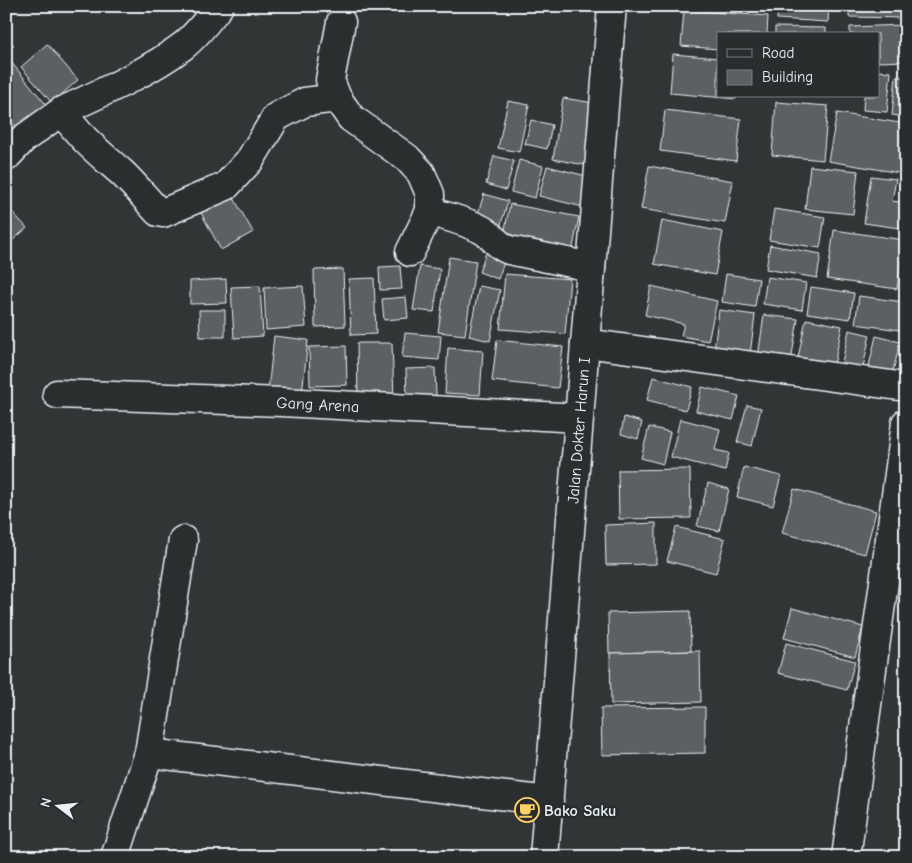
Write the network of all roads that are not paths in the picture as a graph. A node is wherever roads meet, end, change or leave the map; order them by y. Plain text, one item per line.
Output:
1 (219, 6) edge
2 (612, 6) edge
3 (341, 22) dead end
4 (337, 98) junction
5 (62, 112) junction
6 (6, 157) edge
7 (430, 211) junction
8 (410, 252) dead end
9 (591, 267) junction
10 (585, 342) junction
11 (906, 387) edge
12 (57, 394) dead end
13 (579, 418) junction
14 (906, 423) edge
15 (183, 540) dead end
16 (149, 753) junction
17 (549, 801) junction
18 (115, 857) edge
19 (544, 857) edge
20 (846, 857) edge

1 - 5 street
2 - 9 street, Jalan Dokter Harun I
3 - 4 street
4 - 5 street
4 - 7 street
5 - 6 street
7 - 8 street
7 - 9 street
9 - 10 street, Jalan Dokter Harun I
10 - 11 street
10 - 13 street, Jalan Dokter Harun I
12 - 13 street, Gang Arena
13 - 17 street, Jalan Dokter Harun I
14 - 20 street
15 - 16 street
16 - 17 street
16 - 18 street
17 - 19 street, Jalan Dokter Harun I

